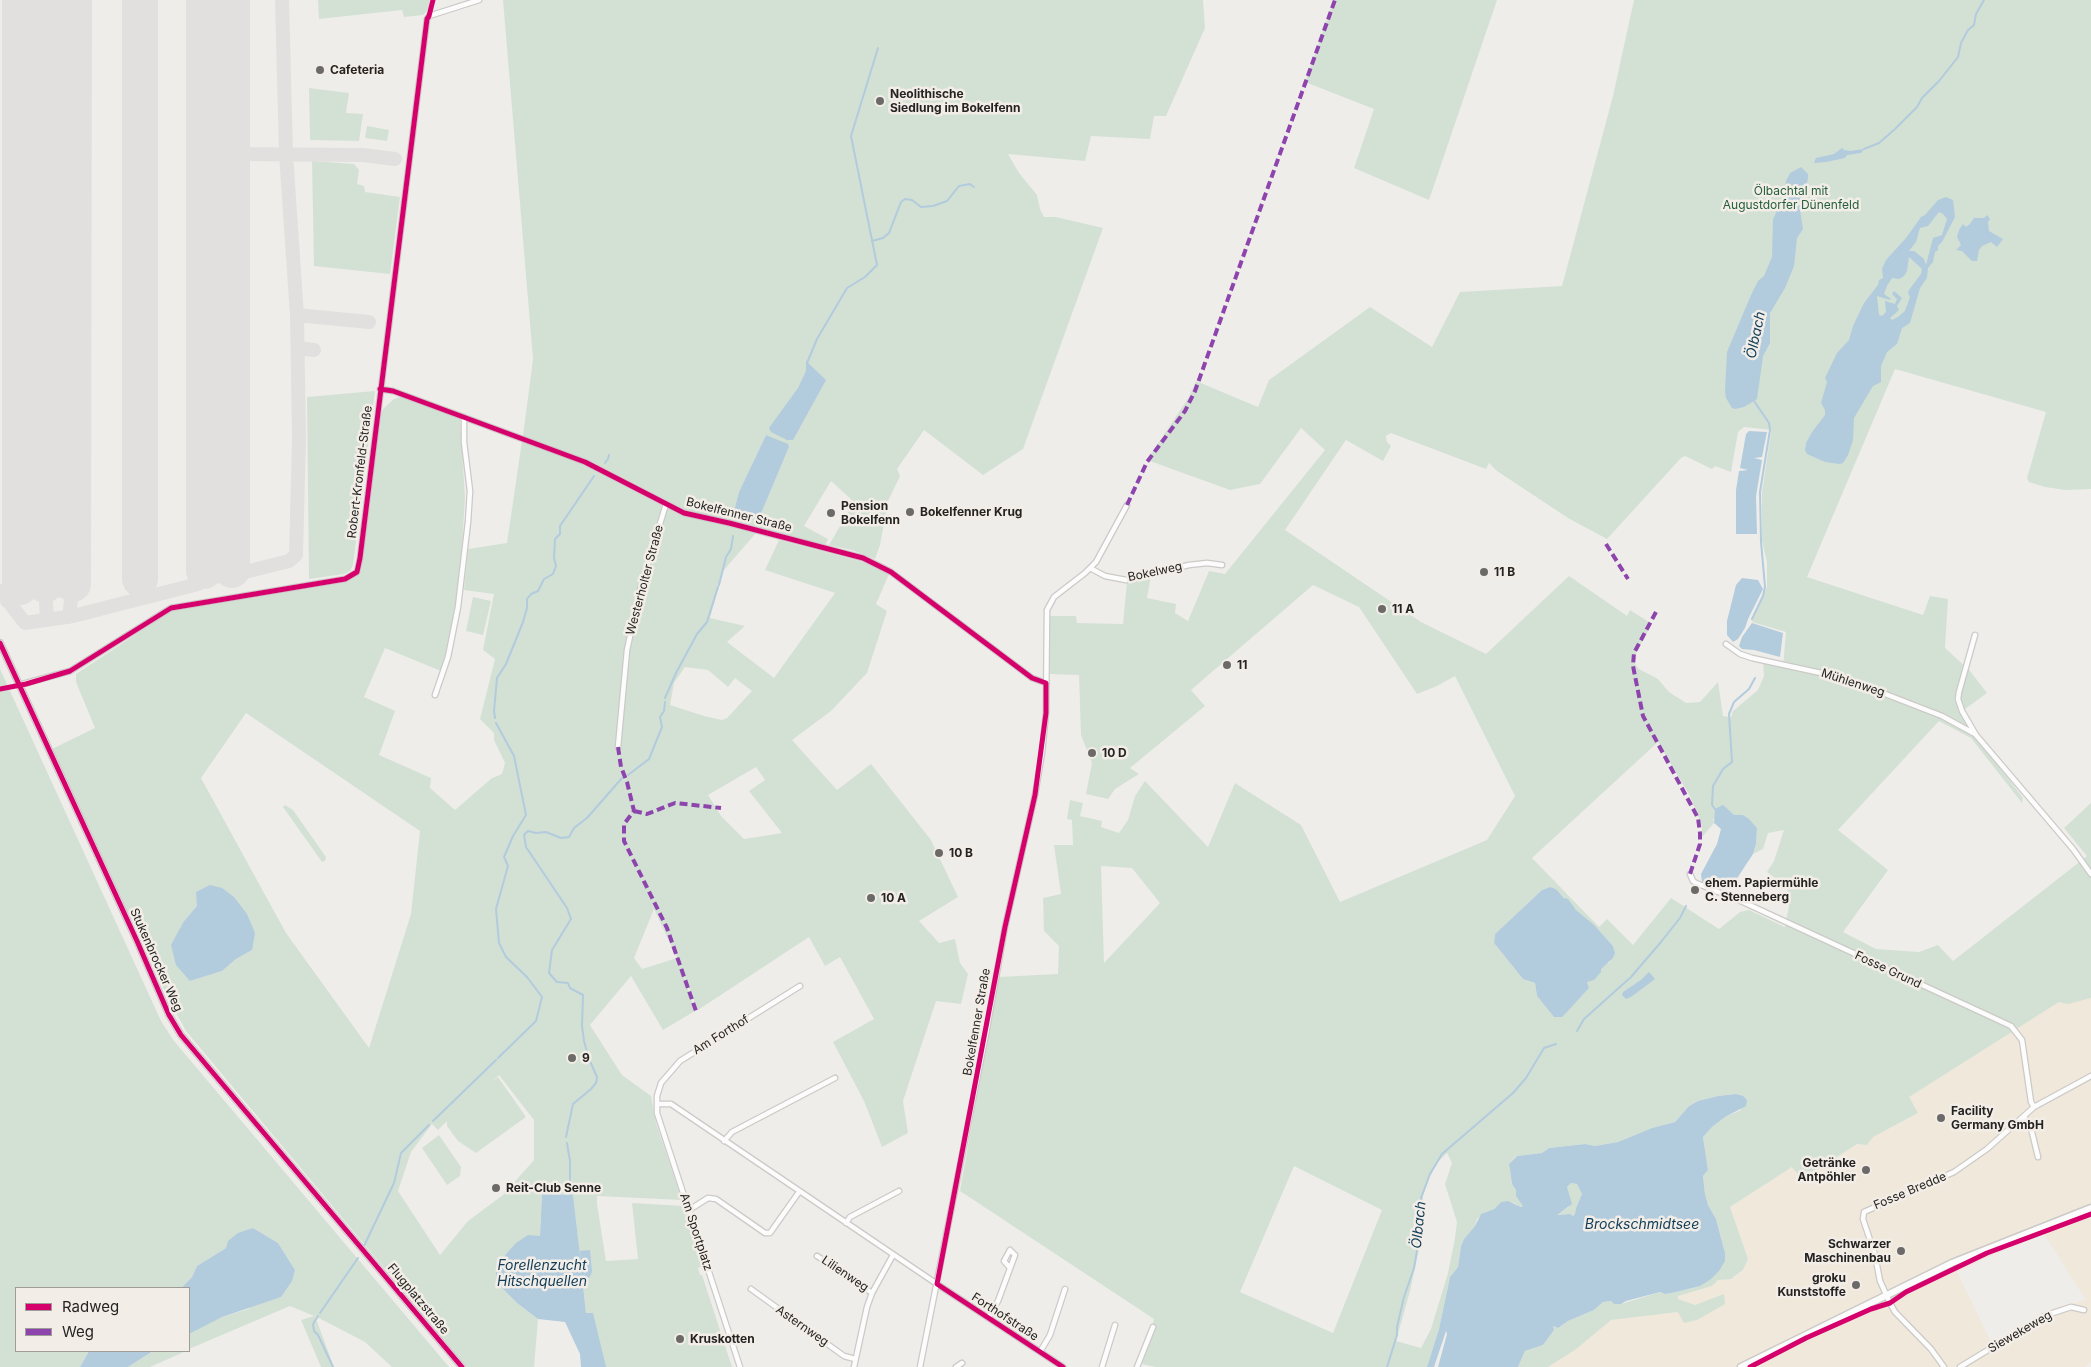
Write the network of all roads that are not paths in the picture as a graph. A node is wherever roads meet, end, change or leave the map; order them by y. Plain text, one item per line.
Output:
1 (479, 0) edge
2 (380, 390) junction
3 (464, 417) junction
4 (666, 504) junction
5 (1127, 505) dead end
6 (1222, 565) dead end
7 (1090, 568) junction
8 (1976, 635) dead end
9 (0, 643) edge
10 (1726, 644) dead end
11 (1046, 683) junction
12 (19, 685) junction
13 (435, 695) dead end
14 (1976, 734) junction
15 (618, 747) dead end
16 (1690, 874) dead end
17 (2091, 874) edge
18 (800, 986) dead end
19 (2091, 1076) edge
20 (835, 1078) dead end
21 (657, 1096) joint
22 (657, 1104) junction
23 (2034, 1107) junction
24 (2024, 1117) junction
25 (724, 1141) junction
26 (2038, 1157) dead end
27 (898, 1191) dead end
28 (799, 1192) junction
29 (2091, 1208) edge
30 (689, 1210) junction
31 (846, 1223) junction
32 (359, 1245) joint
33 (893, 1255) junction
34 (817, 1256) dead end
35 (1010, 1268) dead end
36 (937, 1284) junction
37 (750, 1289) dead end
38 (1065, 1289) dead end
39 (872, 1292) junction
40 (1886, 1295) junction
41 (2084, 1310) dead end
42 (988, 1318) junction
43 (1115, 1326) dead end
44 (1153, 1327) dead end
45 (1040, 1352) junction
46 (855, 1359) junction
47 (962, 1363) dead end
48 (462, 1367) edge
49 (740, 1367) edge
50 (854, 1367) edge
51 (920, 1367) edge
52 (956, 1367) edge
53 (1063, 1367) edge
54 (1102, 1367) edge
55 (1138, 1367) edge
56 (1741, 1367) edge
57 (1944, 1367) edge
58 (1960, 1367) edge

1 - 2 street, Robert-Kronfeld-Straße
2 - 3 street, Bokelfenner Straße
2 - 12 street, Robert-Kronfeld-Straße
3 - 4 street, Bokelfenner Straße
3 - 13 street
4 - 11 street, Bokelfenner Straße
4 - 15 street, Westerholter Straße
5 - 7 street, Bokelfenner Straße
6 - 7 street, Bokelweg
7 - 11 street, Bokelfenner Straße
8 - 14 street, Mühlenweg
9 - 12 street, Stukenbrocker Weg
10 - 14 street, Mühlenweg
11 - 36 street, Bokelfenner Straße
12 - 32 street, Stukenbrocker Weg
14 - 17 street, Mühlenweg
16 - 23 street, Fosse Grund
18 - 21 street, Am Forthof
19 - 23 street, Fosse Bredde
20 - 25 street
21 - 22 street, Am Sportplatz
22 - 25 street, Forthofstraße
22 - 30 street, Am Sportplatz
23 - 24 street, Fosse Bredde
24 - 26 street
24 - 40 street, Fosse Bredde
25 - 28 street, Forthofstraße
27 - 31 street
28 - 30 street
28 - 31 street, Forthofstraße
29 - 40 main road
30 - 49 street, Am Sportplatz
31 - 33 street, Forthofstraße
32 - 48 street, Flugplatzstraße
33 - 36 street, Forthofstraße
33 - 39 street
34 - 39 street, Lilienweg
35 - 42 street
36 - 42 street, Forthofstraße
36 - 51 street, Bokelfenner Straße
37 - 46 street, Asternweg
38 - 45 street
39 - 46 street
40 - 56 main road
40 - 57 street
41 - 58 street, Siewekeweg
42 - 45 street, Forthofstraße
43 - 54 street
44 - 55 street
45 - 53 street, Forthofstraße
46 - 50 street
47 - 52 street

